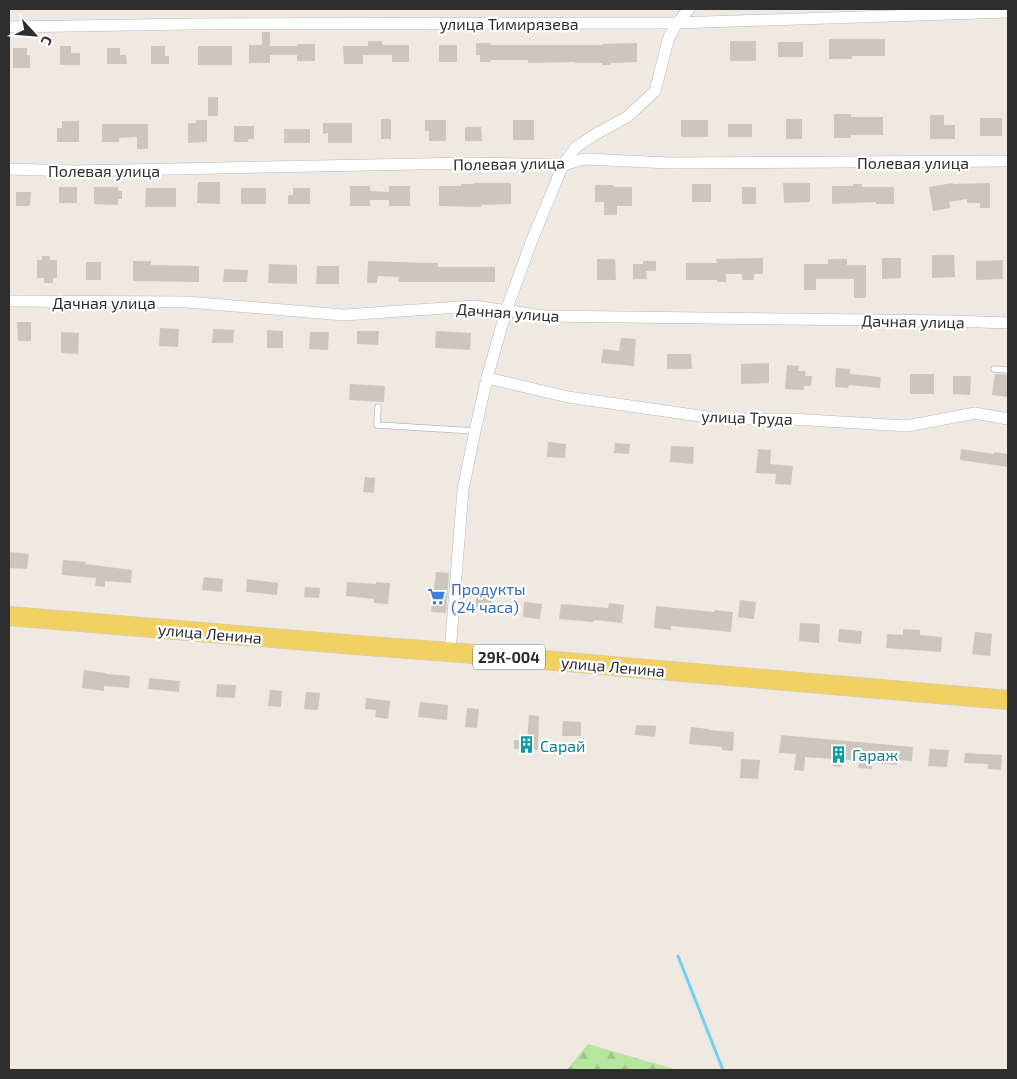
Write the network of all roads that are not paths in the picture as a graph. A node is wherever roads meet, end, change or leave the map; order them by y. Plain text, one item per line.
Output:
1 (688, 9) edge
2 (1008, 12) edge
3 (677, 23) junction
4 (9, 27) edge
5 (1008, 162) edge
6 (563, 165) junction
7 (9, 169) edge
8 (9, 301) edge
9 (506, 311) junction
10 (1008, 323) edge
11 (994, 368) dead end
12 (1008, 370) edge
13 (487, 378) junction
14 (378, 407) dead end
15 (1008, 419) edge
16 (475, 431) junction
17 (9, 616) edge
18 (450, 652) junction
19 (1008, 700) edge

1 - 3 street
2 - 3 street, улица Тимирязева
3 - 4 street, улица Тимирязева
3 - 6 street
5 - 6 street, Полевая улица
6 - 7 street, Полевая улица
6 - 9 street
8 - 9 street, Дачная улица
9 - 10 street, Дачная улица
9 - 13 street
11 - 12 lane
13 - 15 street, улица Труда
13 - 16 street
14 - 16 lane
16 - 18 street
17 - 18 main road, улица Ленина / 29К-004
18 - 19 main road, улица Ленина / 29К-004

